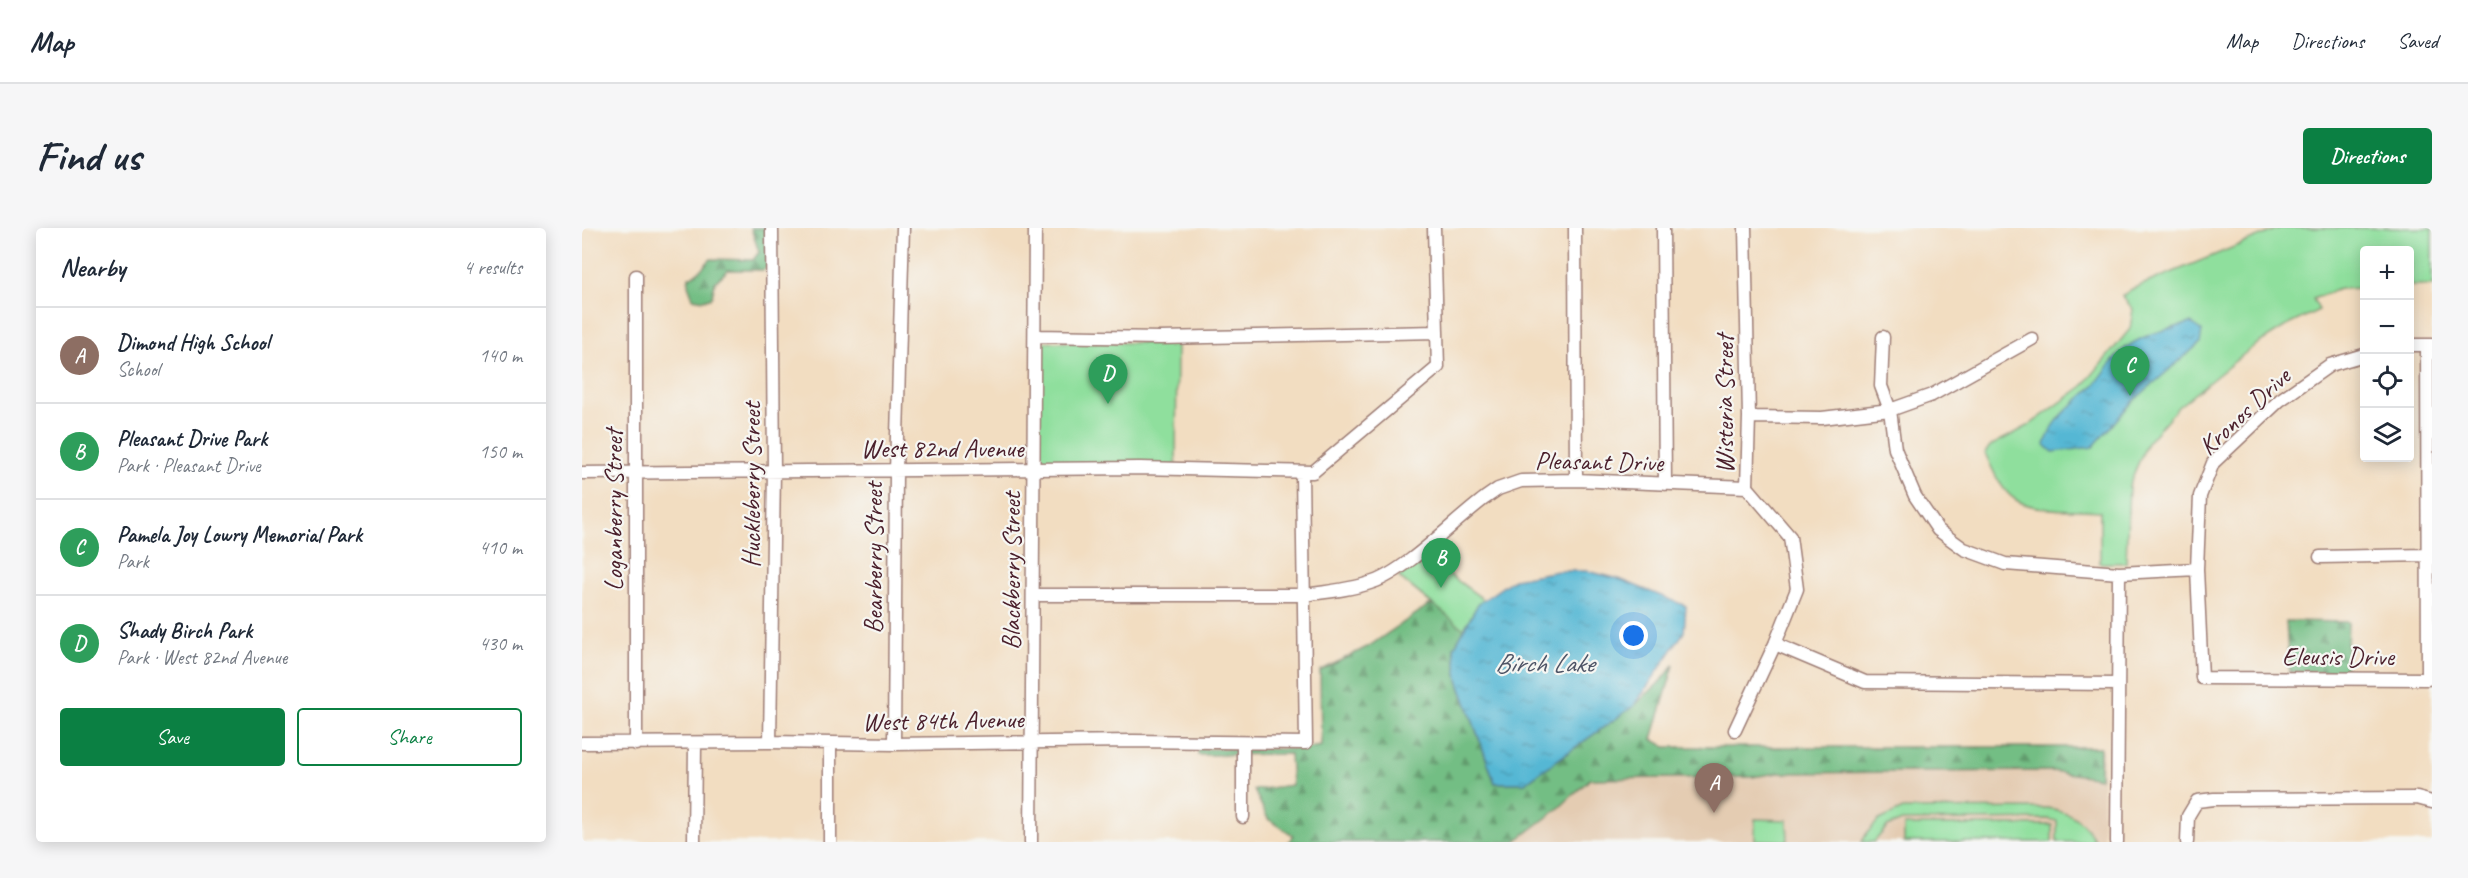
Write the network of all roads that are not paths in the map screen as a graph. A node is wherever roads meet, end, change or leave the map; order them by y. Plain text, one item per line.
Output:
1 (772, 228) edge
2 (903, 228) edge
3 (1035, 228) edge
4 (1434, 228) edge
5 (1575, 228) edge
6 (1663, 228) edge
7 (1745, 228) edge
8 (636, 276) dead end
9 (1437, 332) junction
10 (1036, 336) junction
11 (1883, 337) dead end
12 (2032, 339) dead end
13 (2429, 345) edge
14 (2360, 356) edge
15 (1890, 410) junction
16 (1749, 417) junction
17 (774, 470) junction
18 (1034, 470) junction
19 (896, 471) junction
20 (582, 473) edge
21 (1302, 473) junction
22 (635, 474) junction
23 (1576, 480) junction
24 (1665, 484) junction
25 (1747, 488) junction
26 (2428, 555) junction
27 (2320, 557) dead end
28 (2197, 569) junction
29 (2119, 573) junction
30 (1034, 595) junction
31 (1303, 595) junction
32 (1775, 644) junction
33 (2202, 678) joint
34 (2118, 684) junction
35 (1735, 730) dead end
36 (1031, 741) junction
37 (770, 742) junction
38 (1243, 742) junction
39 (582, 743) edge
40 (636, 744) junction
41 (695, 744) junction
42 (830, 744) junction
43 (894, 744) junction
44 (2432, 802) edge
45 (1243, 817) dead end
46 (694, 842) edge
47 (830, 842) edge
48 (1031, 842) edge
49 (2117, 842) edge
50 (2187, 842) edge

1 - 17 street, Huckleberry Street
2 - 19 street, Bearberry Street
3 - 10 street, Blackberry Street
4 - 9 street
5 - 23 street
6 - 24 street
7 - 16 street, Wisteria Street
8 - 22 street, Loganberry Street
9 - 10 street
9 - 21 street
10 - 18 street, Blackberry Street
11 - 15 street
12 - 15 street
13 - 26 street, Eleusis Drive
14 - 28 street, Kronos Drive
15 - 16 street
15 - 29 street
16 - 25 street, Wisteria Street
17 - 19 street, West 82nd Avenue
17 - 22 street, West 82nd Avenue
17 - 37 street, Huckleberry Street
18 - 19 street, West 82nd Avenue
18 - 21 street, West 82nd Avenue
18 - 30 street, Blackberry Street
19 - 43 street, Bearberry Street
20 - 22 street, West 82nd Avenue
21 - 31 street
22 - 40 street, Loganberry Street
23 - 24 street, Pleasant Drive
23 - 31 street, Pleasant Drive
24 - 25 street, Pleasant Drive
25 - 32 street, Wisteria Street
26 - 27 street
26 - 33 street, Eleusis Drive
28 - 29 street
28 - 33 street, Kronos Drive
29 - 34 street
30 - 31 street, Pleasant Drive
30 - 36 street, Blackberry Street
31 - 38 street, West 84th Avenue
32 - 34 street
32 - 35 street, Wisteria Street
34 - 49 street
36 - 38 street, West 84th Avenue
36 - 43 street, West 84th Avenue
36 - 48 street, Blackberry Street
37 - 41 street, West 84th Avenue
37 - 42 street, West 84th Avenue
38 - 45 street
39 - 40 street, West 84th Avenue
40 - 41 street, West 84th Avenue
41 - 46 street
42 - 43 street, West 84th Avenue
42 - 47 street
44 - 50 street

